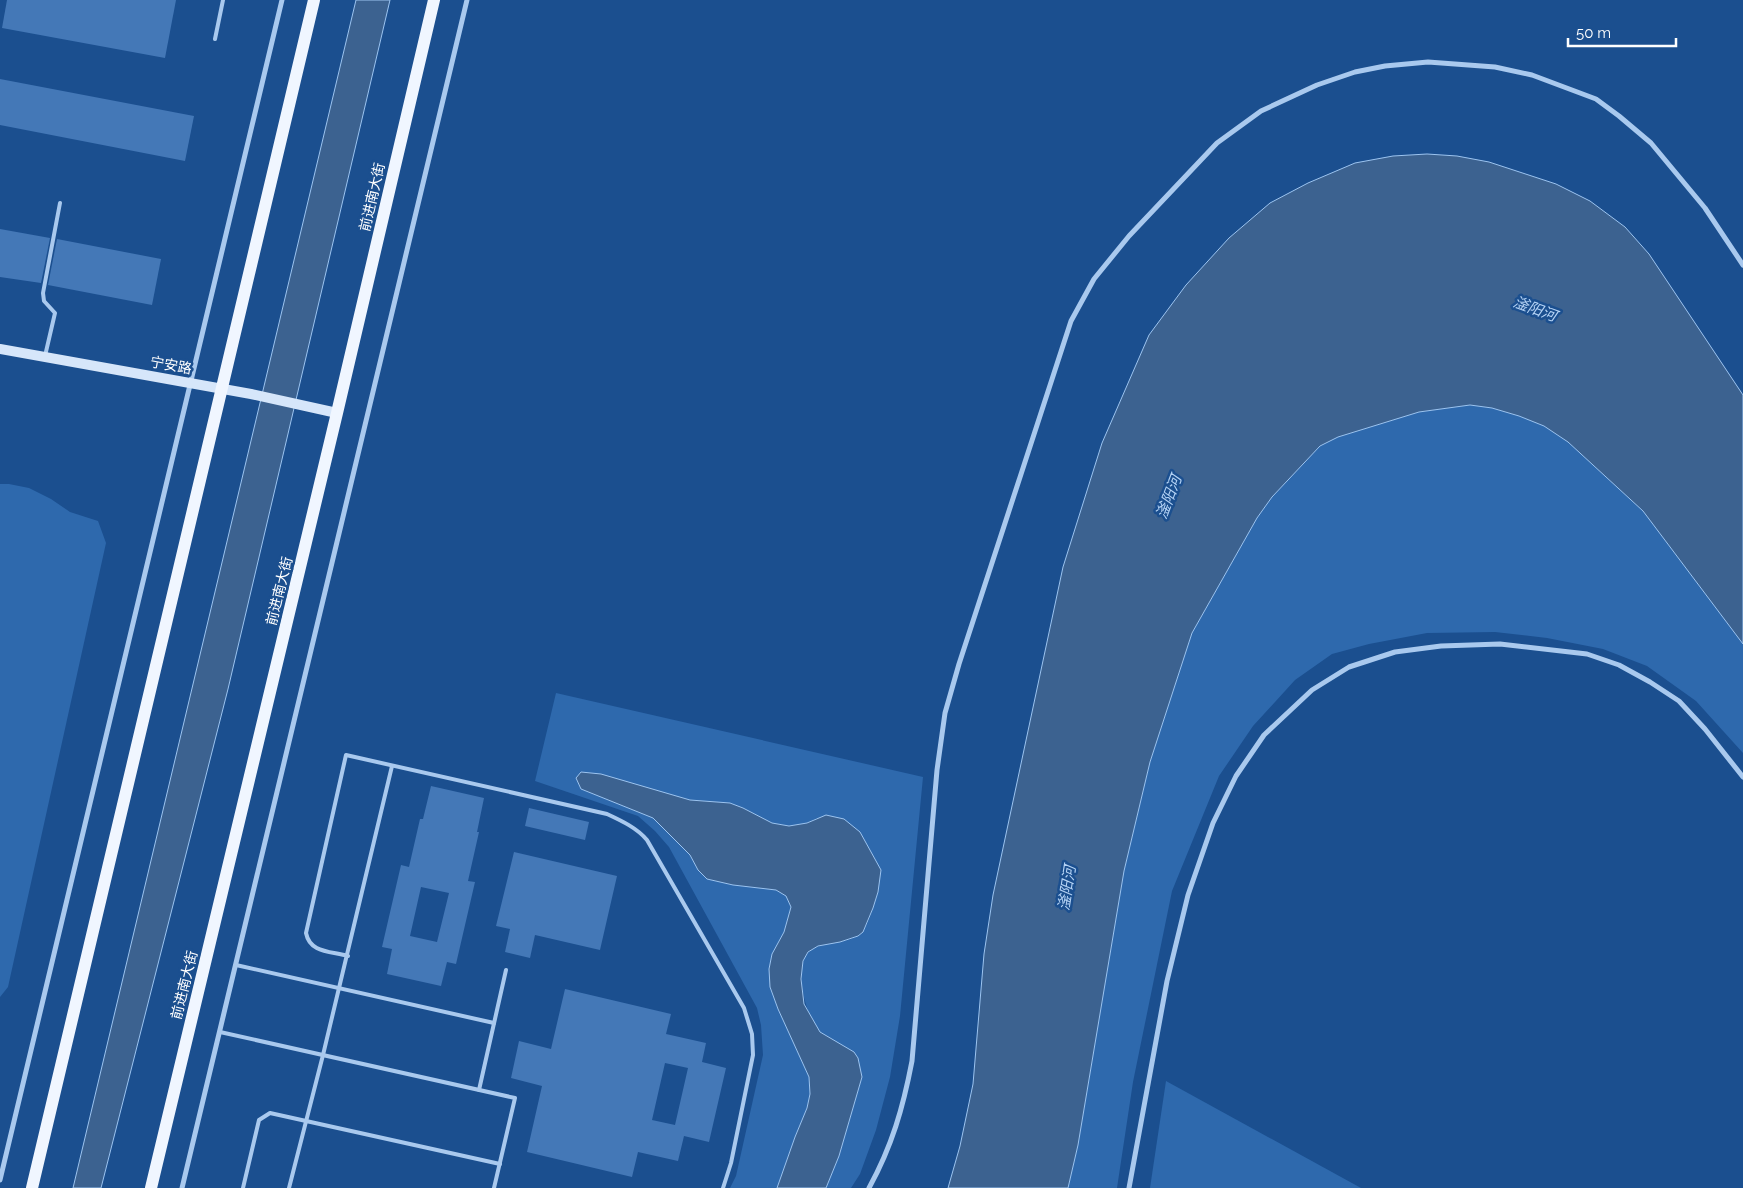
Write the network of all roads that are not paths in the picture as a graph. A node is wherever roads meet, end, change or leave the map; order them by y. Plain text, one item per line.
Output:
1 (223, 0) edge
2 (282, 0) edge
3 (314, 0) edge
4 (434, 0) edge
5 (467, 0) edge
6 (215, 38) dead end
7 (60, 203) dead end
8 (1743, 265) edge
9 (0, 349) edge
10 (45, 357) junction
11 (190, 383) junction
12 (222, 388) junction
13 (337, 413) junction
14 (392, 766) junction
15 (1743, 777) edge
16 (348, 956) junction
17 (236, 965) junction
18 (506, 970) dead end
19 (340, 988) junction
20 (494, 1023) junction
21 (220, 1032) junction
22 (323, 1055) junction
23 (479, 1090) junction
24 (306, 1122) junction
25 (500, 1164) junction
26 (0, 1180) edge
27 (32, 1188) edge
28 (151, 1188) edge
29 (182, 1188) edge
30 (243, 1188) edge
31 (289, 1188) edge
32 (494, 1188) edge
33 (723, 1188) edge
34 (869, 1188) edge
35 (1129, 1188) edge

1 - 6 lane
2 - 11 street
3 - 12 main road
4 - 13 main road, 前进南大街
5 - 17 street
7 - 10 lane
8 - 34 street
9 - 10 street, 宁安路
10 - 11 street, 宁安路
11 - 12 street, 宁安路
11 - 26 street
12 - 13 street, 宁安路
12 - 27 main road
13 - 28 main road, 前进南大街
14 - 16 lane
14 - 16 lane
14 - 33 lane
15 - 35 street
16 - 19 lane
17 - 19 lane
17 - 21 street
18 - 20 lane
19 - 20 lane
19 - 22 lane
20 - 23 lane
21 - 22 lane
21 - 29 street
22 - 23 lane
22 - 24 lane
23 - 25 lane
24 - 25 lane
24 - 30 lane
24 - 31 lane
25 - 32 lane

